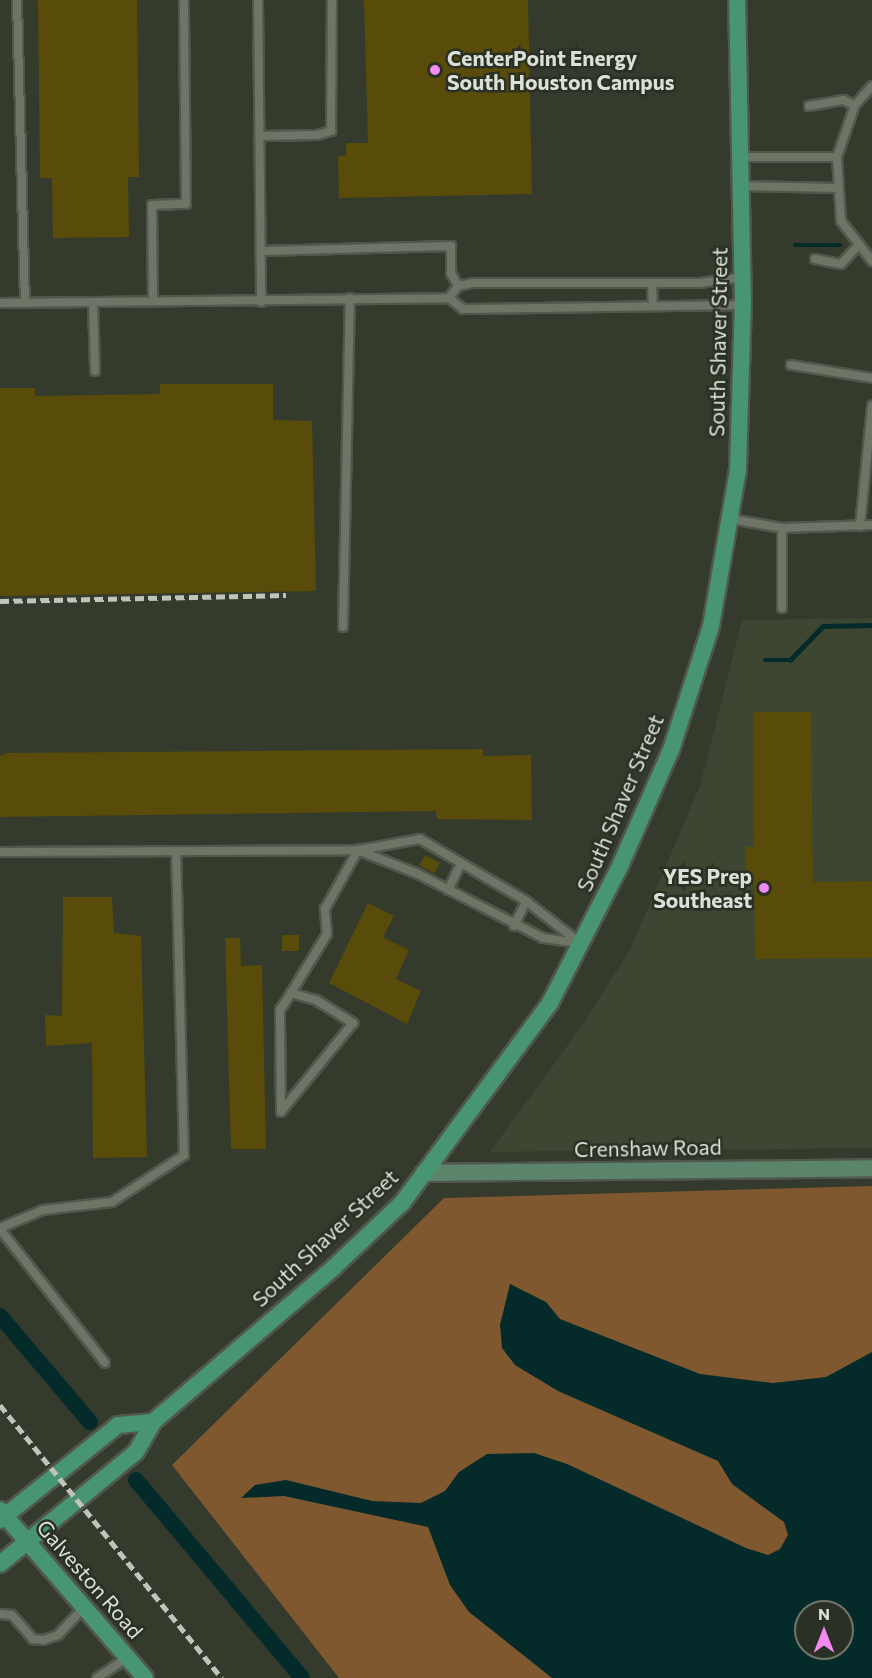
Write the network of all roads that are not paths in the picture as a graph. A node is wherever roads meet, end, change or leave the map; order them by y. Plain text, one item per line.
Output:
1 (17, 0) edge
2 (184, 0) edge
3 (258, 0) edge
4 (332, 0) edge
5 (737, 0) edge
6 (872, 86) edge
7 (855, 105) junction
8 (809, 106) dead end
9 (260, 136) junction
10 (741, 157) junction
11 (837, 157) junction
12 (742, 186) junction
13 (838, 188) junction
14 (858, 246) junction
15 (261, 251) junction
16 (815, 259) dead end
17 (872, 261) edge
18 (743, 277) junction
19 (652, 284) junction
20 (458, 286) junction
21 (350, 298) junction
22 (449, 298) junction
23 (153, 301) junction
24 (93, 302) junction
25 (261, 302) junction
26 (0, 303) edge
27 (25, 303) junction
28 (743, 305) junction
29 (653, 306) junction
30 (791, 366) dead end
31 (95, 371) dead end
32 (872, 378) edge
33 (872, 406) edge
34 (731, 519) junction
35 (872, 525) edge
36 (860, 526) junction
37 (782, 528) junction
38 (782, 608) dead end
39 (343, 627) dead end
40 (358, 850) junction
41 (0, 852) edge
42 (176, 852) junction
43 (460, 865) junction
44 (448, 890) junction
45 (526, 901) junction
46 (514, 926) junction
47 (581, 944) junction
48 (291, 993) junction
49 (872, 1168) edge
50 (424, 1173) junction
51 (0, 1229) edge
52 (105, 1363) dead end
53 (153, 1422) junction
54 (2, 1515) edge
55 (26, 1541) junction
56 (0, 1564) edge
57 (83, 1608) junction
58 (0, 1614) edge
59 (128, 1656) junction
60 (97, 1678) edge
61 (145, 1678) edge

1 - 27 lane
2 - 23 lane
3 - 9 lane
4 - 9 lane
5 - 10 main road, South Shaver Street
6 - 7 lane
7 - 8 lane
7 - 11 lane
9 - 15 lane
10 - 11 lane
10 - 12 main road, South Shaver Street
11 - 13 lane
12 - 13 lane
12 - 18 main road, South Shaver Street
13 - 14 lane
14 - 16 lane
14 - 17 lane
15 - 20 lane
15 - 25 lane
18 - 19 lane
18 - 28 main road, South Shaver Street
19 - 20 lane
19 - 29 lane
20 - 22 lane
21 - 22 lane
21 - 25 lane
21 - 39 lane
22 - 29 lane
23 - 24 lane
23 - 25 lane
24 - 27 lane
24 - 31 lane
26 - 27 lane
28 - 29 lane
28 - 34 main road, South Shaver Street
30 - 32 lane
33 - 36 lane
34 - 37 lane
34 - 47 main road, South Shaver Street
35 - 36 lane
36 - 37 lane
37 - 38 lane
40 - 42 lane
40 - 43 lane
40 - 44 lane
40 - 48 lane
41 - 42 lane
42 - 51 lane
43 - 44 lane
43 - 45 lane
44 - 46 lane
45 - 46 lane
45 - 47 lane
46 - 47 lane
47 - 50 main road, South Shaver Street
48 - 48 lane
49 - 50 main road, Crenshaw Road
50 - 53 main road, South Shaver Street
51 - 52 lane
53 - 54 main road
53 - 55 main road, South Shaver Street
54 - 55 main road, Galveston Road
55 - 56 main road, South Shaver Street
55 - 57 main road, Galveston Road
57 - 58 lane
57 - 59 main road, Galveston Road
59 - 60 lane
59 - 61 main road, Galveston Road

